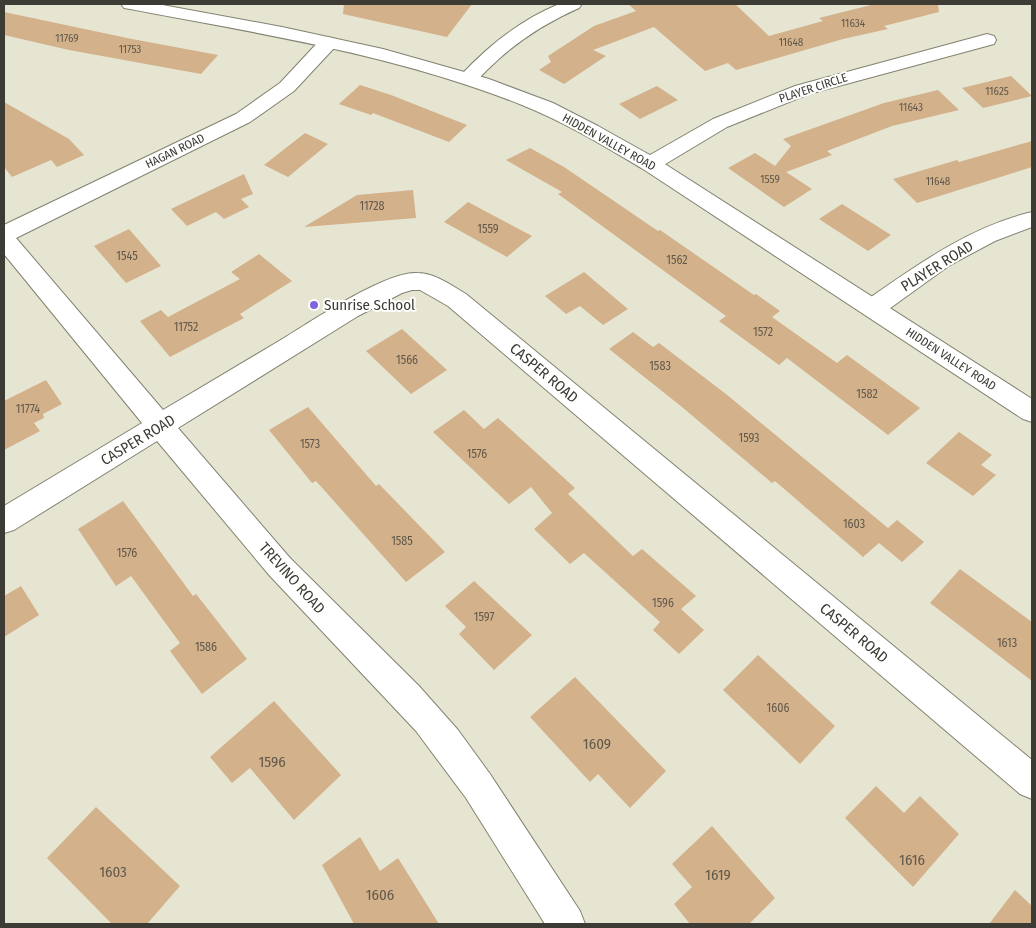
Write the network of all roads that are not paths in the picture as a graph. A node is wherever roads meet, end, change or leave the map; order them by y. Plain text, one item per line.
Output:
1 (130, 4) edge
2 (573, 4) edge
3 (987, 40) dead end
4 (328, 43) junction
5 (469, 78) junction
6 (650, 164) junction
7 (1032, 219) edge
8 (4, 234) edge
9 (4, 239) edge
10 (873, 308) junction
11 (1032, 412) edge
12 (162, 426) junction
13 (4, 521) edge
14 (1032, 782) edge
15 (567, 924) edge

1 - 4 street, HIDDEN VALLEY ROAD
2 - 5 street
3 - 6 street, PLAYER CIRCLE
4 - 5 street, HIDDEN VALLEY ROAD
4 - 8 street, HAGAN ROAD
5 - 6 street, HIDDEN VALLEY ROAD
6 - 10 street, HIDDEN VALLEY ROAD
7 - 10 street, PLAYER ROAD
9 - 12 street, TREVINO ROAD
10 - 11 street, HIDDEN VALLEY ROAD
12 - 13 street, CASPER ROAD
12 - 14 street, CASPER ROAD
12 - 15 street, TREVINO ROAD

